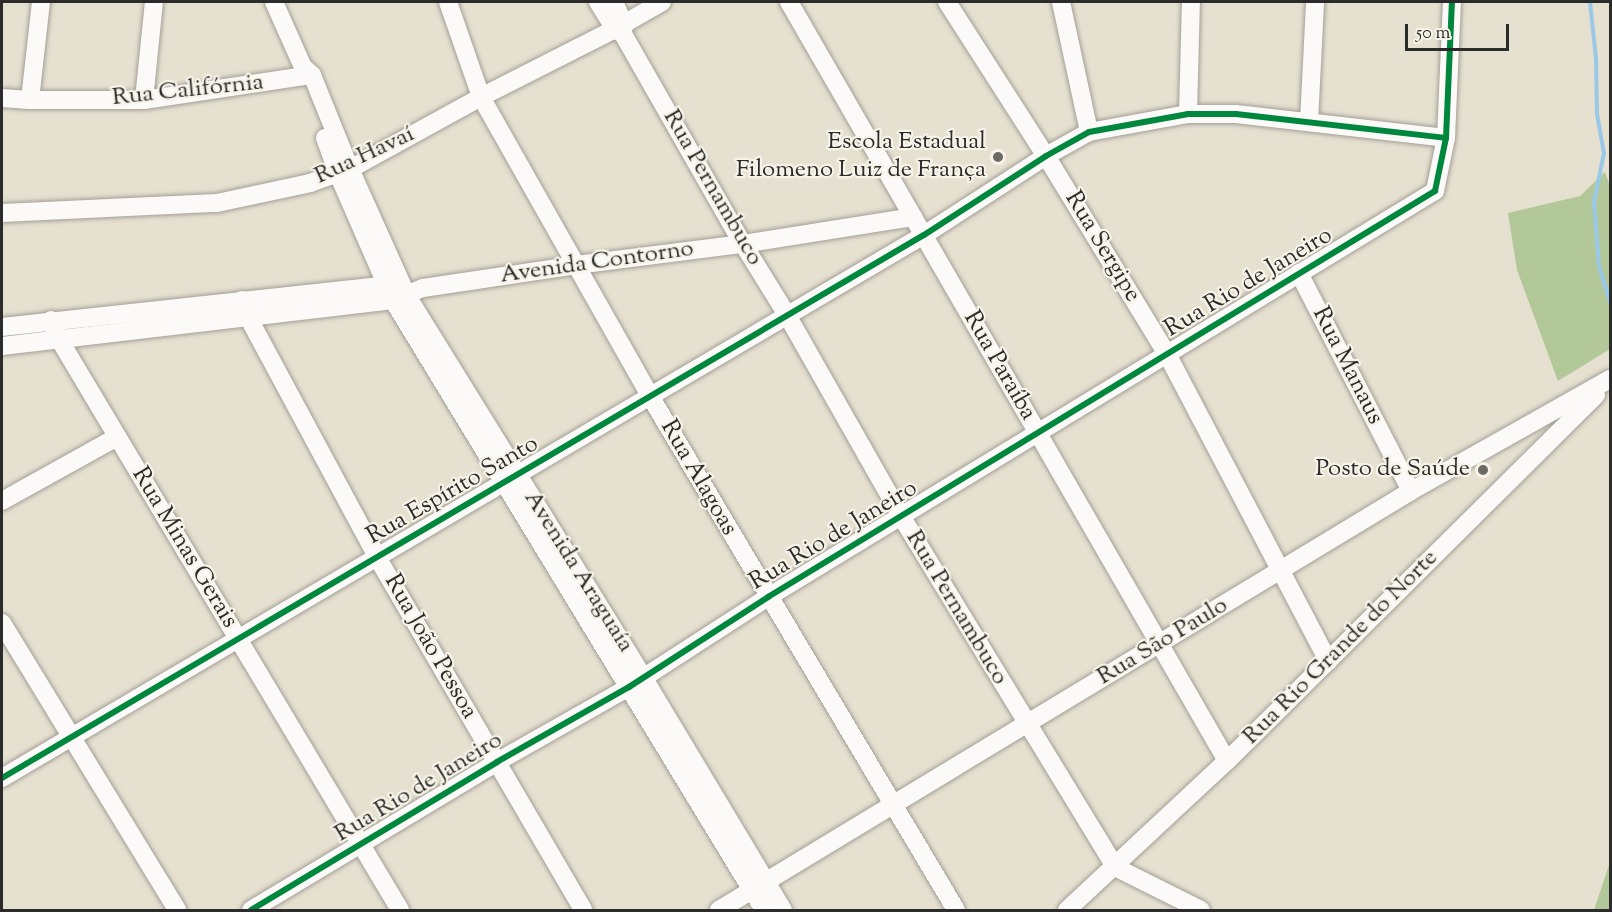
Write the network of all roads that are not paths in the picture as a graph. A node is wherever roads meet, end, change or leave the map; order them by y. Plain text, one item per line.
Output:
1 (41, 2) edge
2 (154, 2) edge
3 (274, 2) edge
4 (448, 2) edge
5 (598, 2) edge
6 (614, 2) edge
7 (662, 2) edge
8 (789, 2) edge
9 (947, 2) edge
10 (1061, 2) edge
11 (1191, 2) edge
12 (1315, 2) edge
13 (1452, 2) edge
14 (621, 29) junction
15 (306, 73) junction
16 (481, 97) junction
17 (2, 98) edge
18 (30, 100) junction
19 (144, 100) junction
20 (1188, 114) junction
21 (1309, 122) junction
22 (1089, 132) junction
23 (1446, 138) junction
24 (1046, 156) junction
25 (344, 172) junction
26 (2, 213) edge
27 (913, 217) junction
28 (924, 235) junction
29 (743, 244) junction
30 (576, 265) junction
31 (1299, 273) junction
32 (402, 291) junction
33 (245, 309) junction
34 (787, 315) junction
35 (51, 321) junction
36 (2, 327) edge
37 (59, 339) junction
38 (2, 346) edge
39 (1167, 354) junction
40 (1611, 380) edge
41 (650, 396) junction
42 (1038, 433) junction
43 (117, 437) junction
44 (510, 478) junction
45 (1411, 491) junction
46 (2, 501) edge
47 (901, 516) junction
48 (377, 557) junction
49 (1280, 571) junction
50 (768, 597) junction
51 (2, 623) edge
52 (238, 639) junction
53 (1159, 644) junction
54 (1328, 661) junction
55 (636, 682) junction
56 (1027, 724) junction
57 (71, 737) junction
58 (1227, 761) junction
59 (497, 762) junction
60 (2, 778) edge
61 (895, 804) junction
62 (361, 844) junction
63 (1115, 867) junction
64 (759, 886) junction
65 (177, 910) edge
66 (251, 910) edge
67 (400, 910) edge
68 (584, 910) edge
69 (719, 910) edge
70 (764, 910) edge
71 (783, 910) edge
72 (956, 910) edge
73 (1067, 910) edge
74 (1201, 910) edge

1 - 18 street
2 - 19 street
3 - 15 street, Avenida Araguaía
4 - 16 street, Rua Alagoas
5 - 14 street, Rua Pernambuco
6 - 14 street, Rua Pernambuco
7 - 14 street, Rua Havaí
8 - 27 street, Rua Paraíba
9 - 24 street, Rua Sergipe
10 - 22 street
11 - 20 street
12 - 21 street
13 - 23 street
14 - 16 street, Rua Havaí
14 - 29 street, Rua Pernambuco
15 - 19 street, Rua Califórnia
15 - 25 street, Avenida Araguaía
16 - 25 street, Rua Havaí
16 - 30 street, Rua Alagoas
17 - 18 street, Rua Califórnia
18 - 19 street, Rua Califórnia
20 - 21 street, Rua Espírito Santo
20 - 22 street, Rua Espírito Santo
21 - 23 street, Rua Espírito Santo
22 - 24 street, Rua Espírito Santo
23 - 31 street, Rua Rio de Janeiro
24 - 28 street, Rua Espírito Santo
24 - 39 street, Rua Sergipe
25 - 26 street, Rua Havaí
25 - 32 street, Avenida Araguaía
27 - 28 street, Rua Paraíba
27 - 29 street, Avenida Contorno
28 - 34 street, Rua Espírito Santo
28 - 42 street, Rua Paraíba
29 - 30 street, Avenida Contorno
29 - 34 street, Rua Pernambuco
30 - 32 street, Avenida Contorno
30 - 41 street, Rua Alagoas
31 - 39 street, Rua Rio de Janeiro
31 - 45 street, Rua Manaus
32 - 33 street, Avenida Contorno
32 - 44 street, Avenida Araguaía
33 - 35 street, Avenida Contorno
33 - 37 street, Avenida Contorno
33 - 48 street, Rua João Pessoa
34 - 41 street, Rua Espírito Santo
34 - 47 street, Rua Pernambuco
35 - 36 street, Avenida Contorno
35 - 37 street, Rua Minas Gerais
37 - 38 street, Avenida Contorno
37 - 43 street, Rua Minas Gerais
39 - 42 street, Rua Rio de Janeiro
39 - 49 street, Rua Sergipe
40 - 45 street, Rua São Paulo
40 - 54 street, Rua Rio Grande do Norte
41 - 44 street, Rua Espírito Santo
41 - 50 street, Rua Alagoas
42 - 47 street, Rua Rio de Janeiro
42 - 53 street, Rua Paraíba
43 - 46 street
43 - 52 street, Rua Minas Gerais
44 - 48 street, Rua Espírito Santo
44 - 55 street, Avenida Araguaía
45 - 49 street, Rua São Paulo
47 - 50 street, Rua Rio de Janeiro
47 - 56 street, Rua Pernambuco
48 - 52 street, Rua Espírito Santo
48 - 59 street, Rua João Pessoa
49 - 53 street, Rua São Paulo
49 - 54 street, Rua Sergipe
50 - 55 street, Rua Rio de Janeiro
50 - 61 street, Rua Alagoas
51 - 57 street
52 - 57 street, Rua Espírito Santo
52 - 62 street, Rua Minas Gerais
53 - 56 street, Rua São Paulo
53 - 58 street, Rua Paraíba
54 - 58 street, Rua Rio Grande do Norte
55 - 59 street, Rua Rio de Janeiro
55 - 64 street, Avenida Araguaía
56 - 61 street, Rua São Paulo
56 - 63 street, Rua Pernambuco
57 - 60 street, Rua Espírito Santo
57 - 65 street
58 - 63 street, Rua Rio Grande do Norte
59 - 62 street, Rua Rio de Janeiro
59 - 68 street, Rua João Pessoa
61 - 64 street, Rua São Paulo
61 - 72 street, Rua Alagoas
62 - 66 street, Rua Rio de Janeiro
62 - 67 street, Rua Minas Gerais
63 - 73 street, Rua Rio Grande do Norte
63 - 74 street
64 - 69 street, Rua São Paulo
64 - 70 street, Avenida Araguaía
64 - 71 street, Avenida Araguaía

